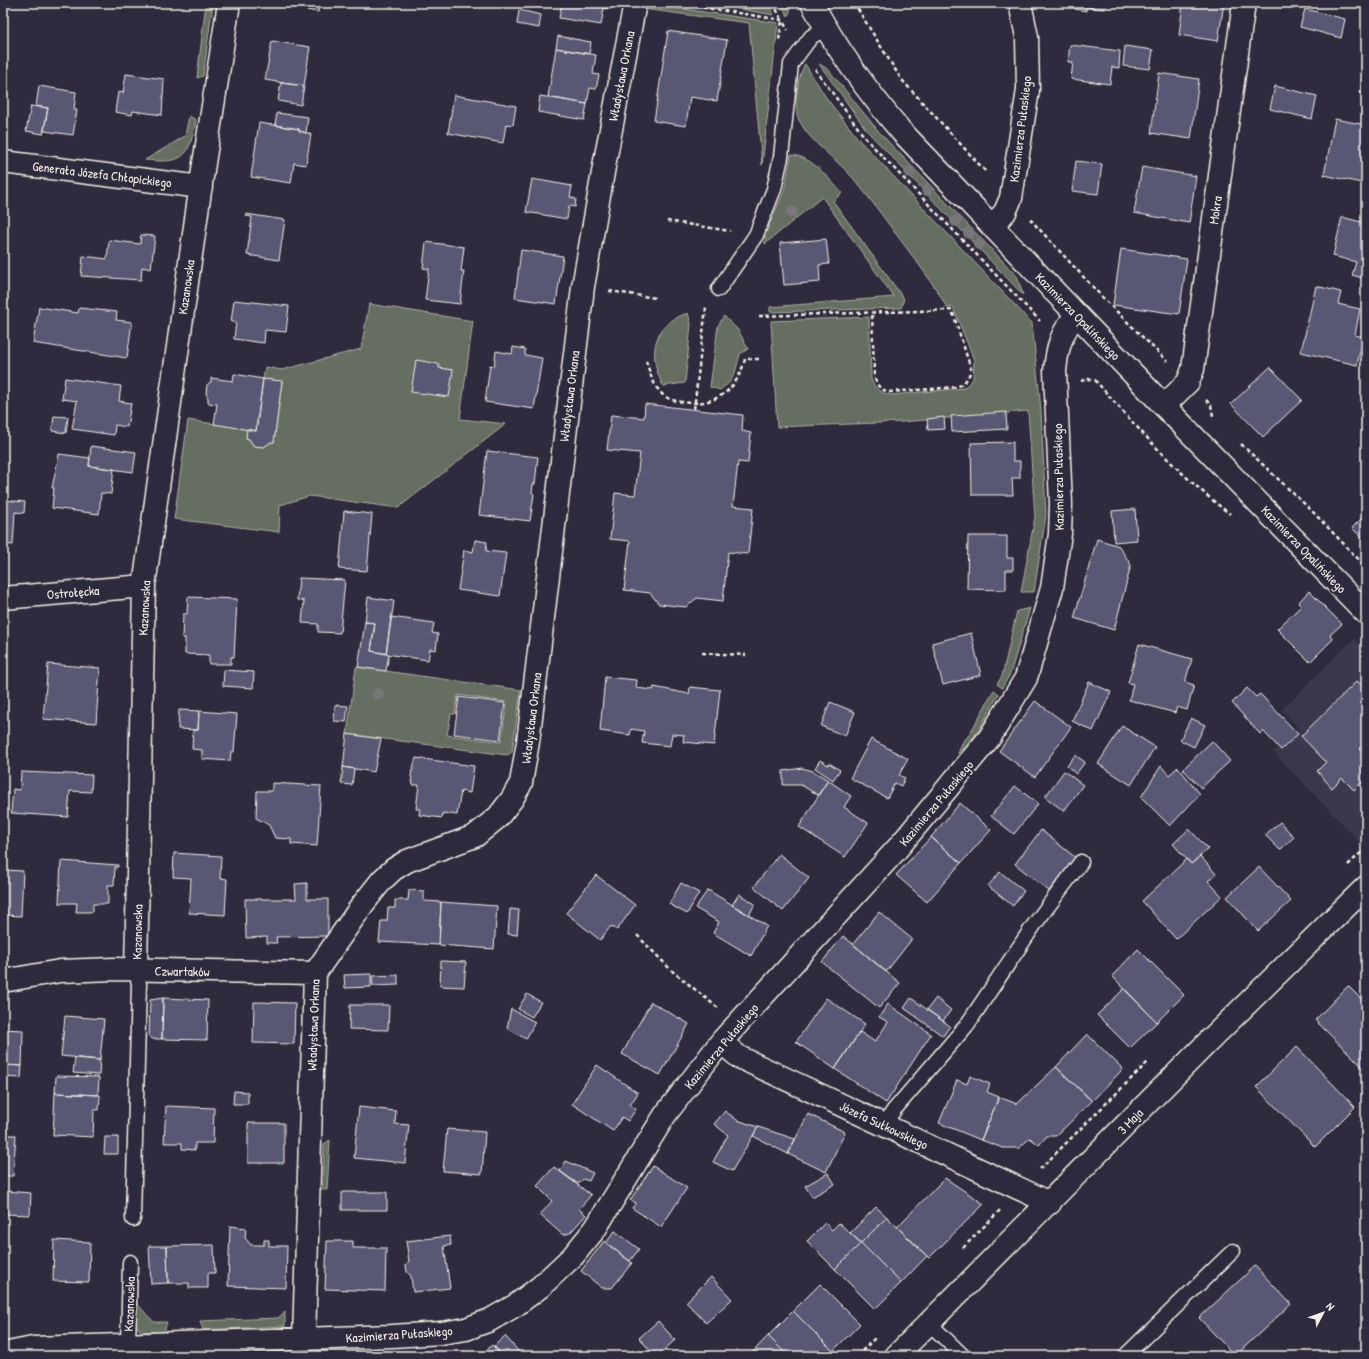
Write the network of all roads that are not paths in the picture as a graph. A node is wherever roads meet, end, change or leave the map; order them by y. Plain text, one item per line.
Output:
1 (229, 3) edge
2 (635, 3) edge
3 (812, 3) edge
4 (1020, 3) edge
5 (1244, 3) edge
6 (825, 28) junction
7 (3, 162) edge
8 (201, 187) junction
9 (992, 226) junction
10 (719, 289) dead end
11 (1077, 315) junction
12 (1164, 406) junction
13 (144, 586) junction
14 (3, 598) edge
15 (1366, 612) edge
16 (1081, 862) dead end
17 (1366, 887) edge
18 (136, 970) junction
19 (315, 973) junction
20 (3, 981) edge
21 (721, 1042) junction
22 (884, 1125) junction
23 (1050, 1203) junction
24 (133, 1219) dead end
25 (1233, 1251) dead end
26 (130, 1262) dead end
27 (929, 1323) junction
28 (304, 1339) junction
29 (128, 1345) junction
30 (3, 1354) edge
31 (896, 1356) edge
32 (963, 1356) edge
33 (1125, 1356) edge

1 - 8 street, Kazanowska
2 - 19 street, Władysława Orkana
3 - 6 street, Kazimierza Opalińskiego
4 - 9 street, Kazimierza Pułaskiego
5 - 12 street, Mokra
6 - 9 street, Kazimierza Opalińskiego
6 - 10 lane
7 - 8 street, Generała Józefa Chłopickiego
8 - 13 street, Kazanowska
9 - 11 street, Kazimierza Opalińskiego
11 - 12 street, Kazimierza Opalińskiego
11 - 21 street, Kazimierza Pułaskiego
12 - 15 street, Kazimierza Opalińskiego
13 - 14 street, Ostrołęcka
13 - 18 street, Kazanowska
16 - 22 lane
17 - 23 street, 3 Maja
18 - 19 street, Czwartaków
18 - 20 street, Czwartaków
18 - 24 lane, Kazanowska
19 - 28 street, Władysława Orkana
21 - 22 street, Józefa Sułkowskiego
21 - 28 street, Kazimierza Pułaskiego
22 - 23 street, Józefa Sułkowskiego
23 - 27 street, 3 Maja
25 - 33 lane
26 - 29 lane, Kazanowska
27 - 31 street, 3 Maja
27 - 32 lane
28 - 29 street, Kazimierza Pułaskiego
29 - 30 street, Kazimierza Pułaskiego

